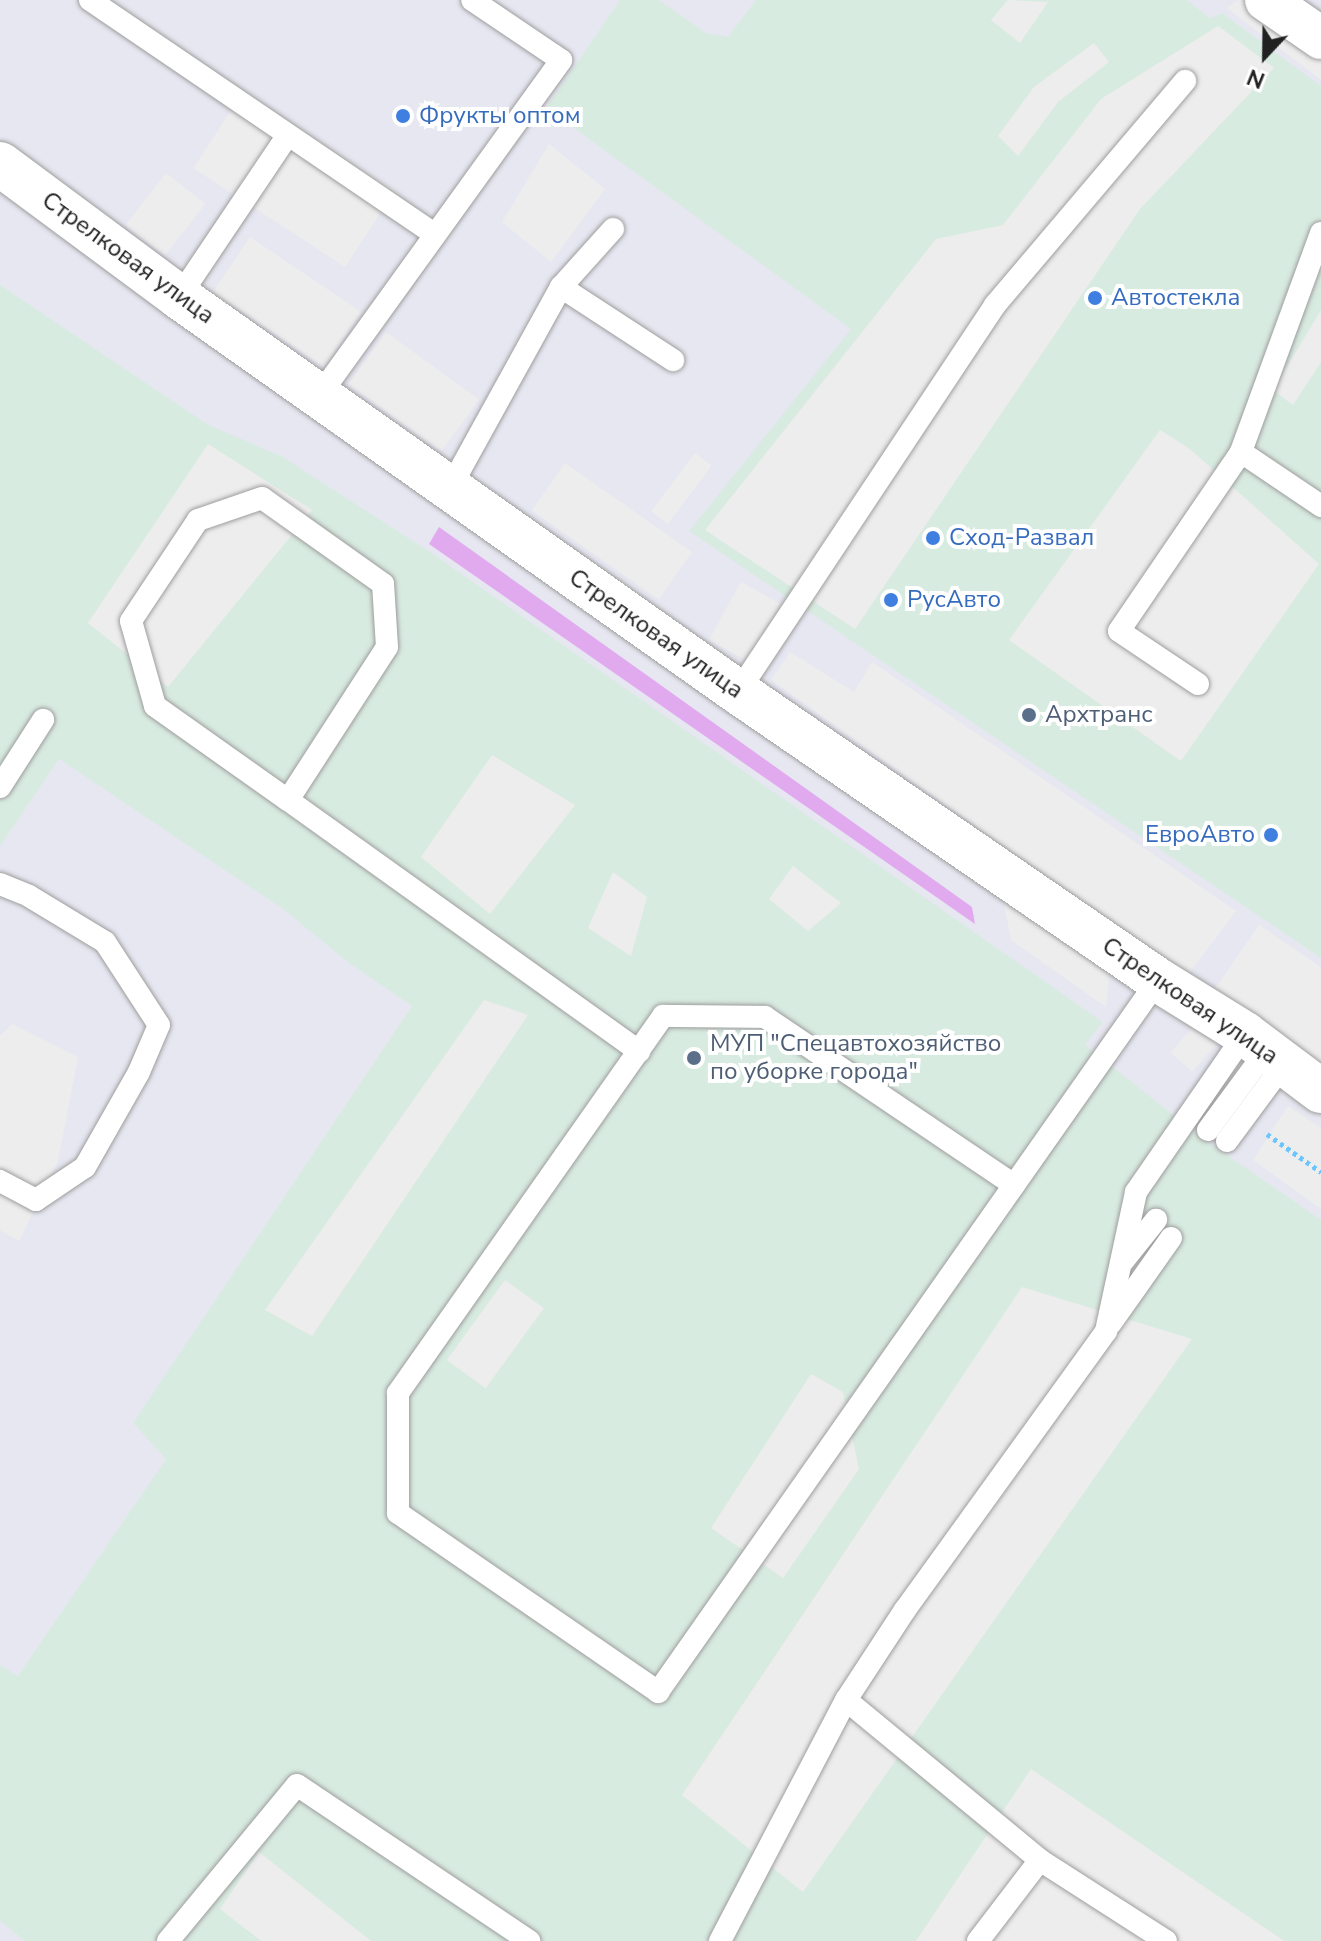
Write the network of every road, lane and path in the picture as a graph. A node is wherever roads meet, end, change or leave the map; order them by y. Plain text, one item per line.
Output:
1 (90, 0) edge
2 (472, 0) edge
3 (1266, 0) edge
4 (1321, 38) edge
5 (1185, 81) dead end
6 (288, 135) junction
7 (0, 164) edge
8 (613, 229) dead end
9 (1321, 233) edge
10 (434, 234) junction
11 (561, 287) junction
12 (179, 297) junction
13 (673, 360) dead end
14 (319, 396) junction
15 (1241, 452) junction
16 (450, 488) junction
17 (1321, 506) edge
18 (1198, 684) dead end
19 (738, 692) junction
20 (43, 720) dead end
21 (0, 787) edge
22 (288, 800) junction
23 (0, 884) edge
24 (1158, 980) junction
25 (1266, 1049) junction
26 (639, 1051) junction
27 (1321, 1091) edge
28 (1218, 1135) dead end
29 (0, 1181) edge
30 (1014, 1185) junction
31 (1156, 1220) dead end
32 (1171, 1238) dead end
33 (1120, 1265) junction
34 (1106, 1331) junction
35 (846, 1700) junction
36 (1040, 1860) junction
37 (168, 1941) edge
38 (529, 1941) edge
39 (720, 1941) edge
40 (978, 1941) edge
41 (1166, 1941) edge

1 - 6 lane
2 - 10 lane
3 - 4 street
5 - 19 lane
6 - 10 lane
6 - 12 lane
7 - 12 street, Стрелковая улица
8 - 11 lane
9 - 15 lane
10 - 14 lane
11 - 13 lane
11 - 16 lane
12 - 14 street, Стрелковая улица
14 - 16 street, Стрелковая улица
15 - 17 lane
15 - 18 lane
16 - 19 street, Стрелковая улица
19 - 24 street, Стрелковая улица
20 - 21 lane
22 - 22 lane
22 - 26 lane
23 - 29 lane
24 - 25 street, Стрелковая улица
24 - 30 lane
25 - 27 street, Стрелковая улица
25 - 28 lane
25 - 33 lane
26 - 30 lane
26 - 30 lane
31 - 33 lane
32 - 34 lane
33 - 34 lane
34 - 35 lane
35 - 36 lane
35 - 39 lane
36 - 40 lane
36 - 41 lane
37 - 38 lane

